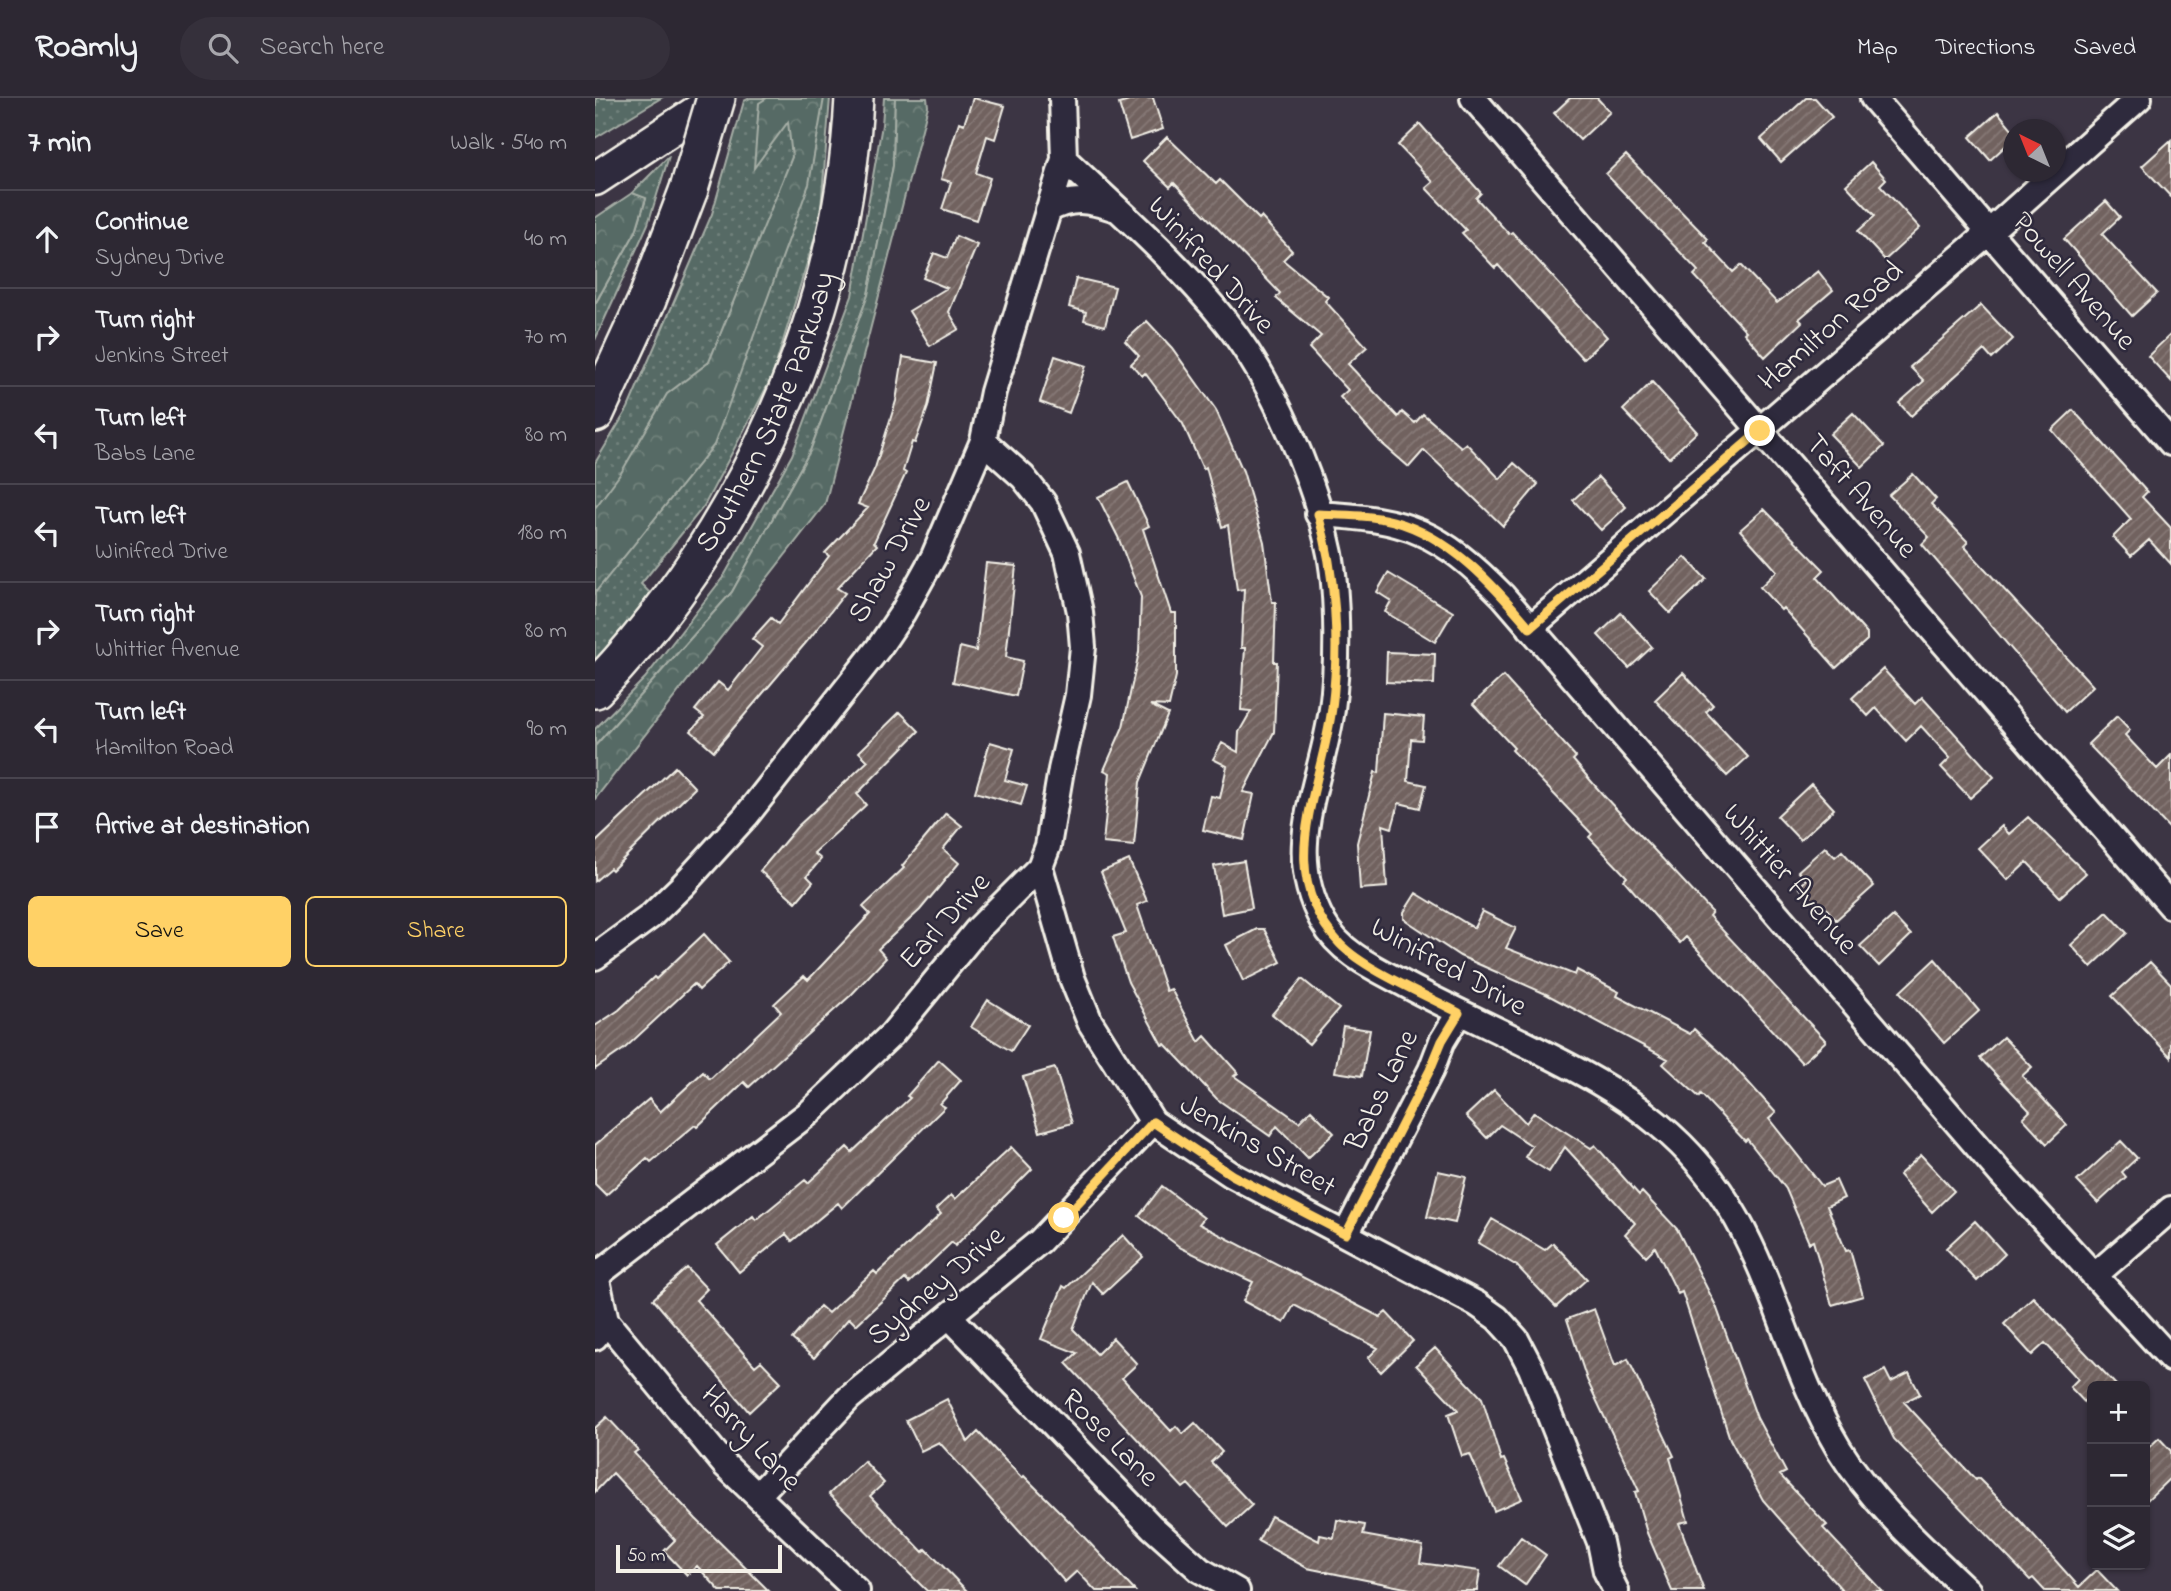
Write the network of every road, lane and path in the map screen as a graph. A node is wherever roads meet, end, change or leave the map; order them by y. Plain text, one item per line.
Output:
1 (717, 98) edge
2 (1062, 98) edge
3 (1473, 98) edge
4 (1873, 98) edge
5 (2139, 98) edge
6 (854, 102) edge
7 (1064, 159) junction
8 (595, 179) edge
9 (1117, 209) junction
10 (1048, 210) junction
11 (1989, 232) junction
12 (595, 413) edge
13 (1760, 431) junction
14 (983, 440) junction
15 (2171, 443) edge
16 (1318, 514) junction
17 (1530, 628) junction
18 (595, 689) edge
19 (1040, 867) junction
20 (2171, 906) edge
21 (595, 957) edge
22 (1459, 1013) junction
23 (1153, 1122) junction
24 (2171, 1209) edge
25 (1346, 1234) junction
26 (2094, 1276) junction
27 (950, 1317) junction
28 (601, 1329) edge
29 (2171, 1359) edge
30 (758, 1495) junction
31 (857, 1591) edge
32 (1237, 1591) edge
33 (1616, 1591) edge
34 (1968, 1591) edge

1 - 8 main road
1 - 12 highway, bridge
2 - 7 street, Shaw Drive
3 - 13 street, Taft Avenue
4 - 11 street, Powell Avenue
5 - 11 street, Hamilton Road
6 - 18 highway, Southern State Parkway
7 - 9 street, Winifred Drive
7 - 10 street, Shaw Drive
9 - 10 street
9 - 16 street, Winifred Drive
10 - 14 street, Shaw Drive
11 - 13 street, Hamilton Road
11 - 15 street, Powell Avenue
13 - 17 street, Hamilton Road
13 - 20 street, Taft Avenue
14 - 19 street, Earl Drive
14 - 21 street, Shaw Drive
16 - 17 street, Whittier Avenue
16 - 22 street, Winifred Drive
17 - 26 street, Whittier Avenue
19 - 23 street, Jenkins Street
19 - 28 street, Earl Drive
22 - 25 street, Babs Lane
22 - 34 street, Winifred Drive
23 - 25 street, Jenkins Street
23 - 27 street, Sydney Drive
24 - 26 street
25 - 33 street, Jenkins Street
26 - 29 street, Whittier Avenue
27 - 30 street, Sydney Drive
27 - 32 street, Rose Lane
28 - 30 street, Harry Lane
30 - 31 street, Harry Lane

